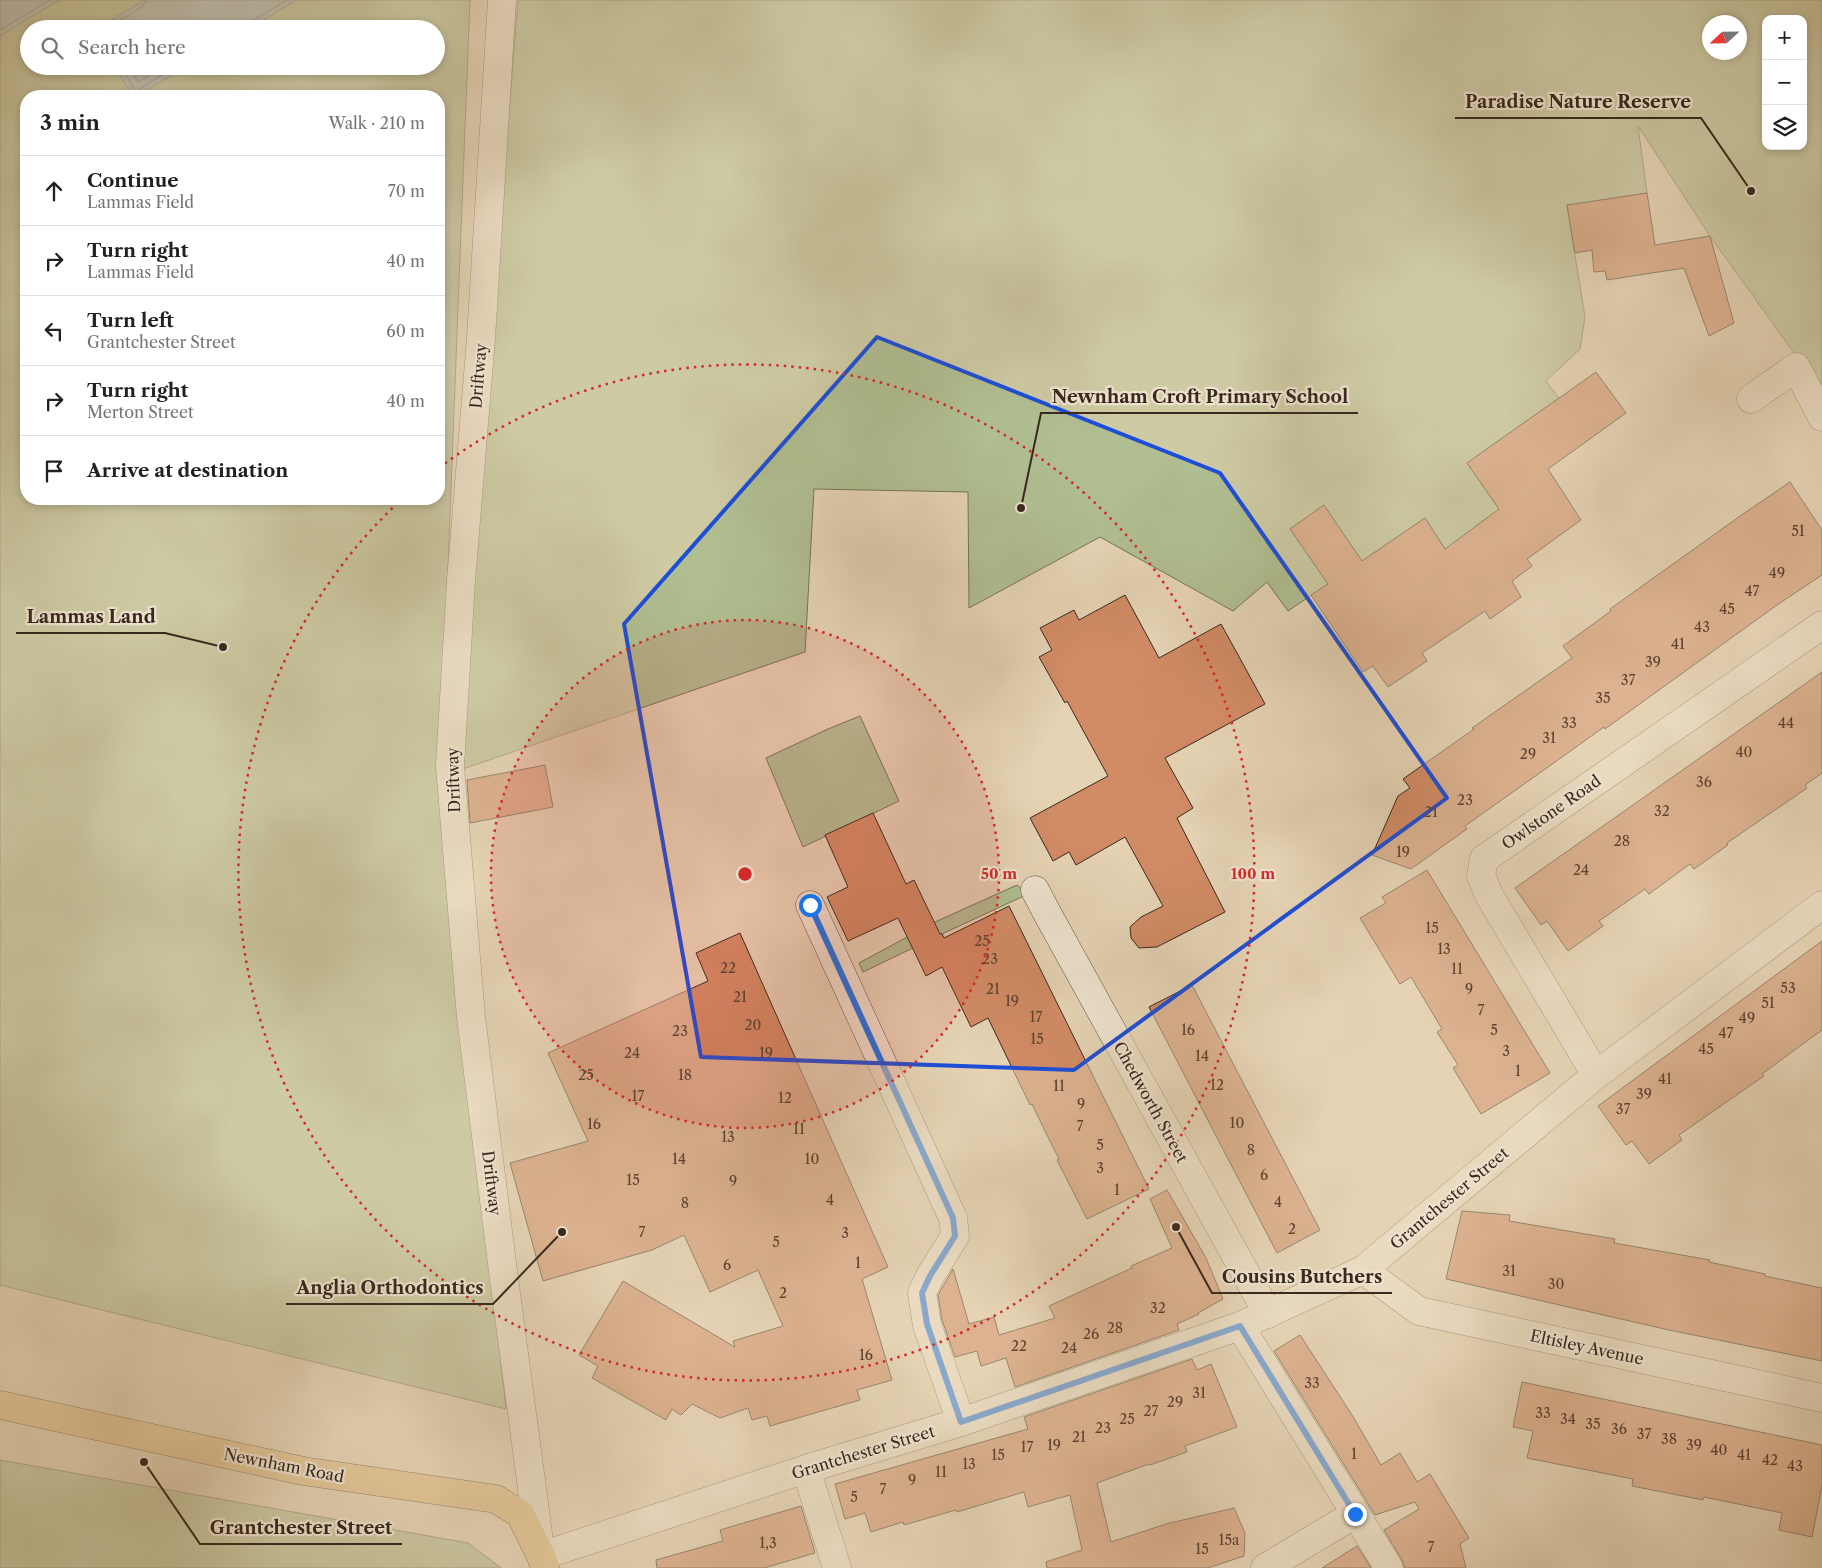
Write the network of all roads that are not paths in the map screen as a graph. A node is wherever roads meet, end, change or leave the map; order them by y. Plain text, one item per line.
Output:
1 (502, 0) edge
2 (1751, 400) dead end
3 (1822, 418) edge
4 (1822, 625) edge
5 (1036, 890) dead end
6 (810, 905) dead end
7 (1822, 905) edge
8 (1596, 1075) junction
9 (1363, 1270) junction
10 (1268, 1314) junction
11 (1240, 1326) junction
12 (1822, 1398) edge
13 (0, 1404) edge
14 (961, 1422) junction
15 (806, 1469) junction
16 (1355, 1514) junction
17 (543, 1562) edge
18 (837, 1568) edge
19 (1265, 1568) edge
20 (1389, 1568) edge

1 - 17 street, Driftway
2 - 3 street
4 - 8 street, Owlstone Road
5 - 10 street, Chedworth Street
6 - 14 street
7 - 8 street, Grantchester Street
8 - 9 street, Grantchester Street
9 - 10 street, Grantchester Street
9 - 12 street, Eltisley Avenue
10 - 11 street, Grantchester Street
11 - 14 street, Grantchester Street
11 - 16 street
13 - 17 main road, Newnham Road
14 - 15 street, Grantchester Street
15 - 17 street, Grantchester Street
15 - 18 street
16 - 19 street
16 - 20 street

